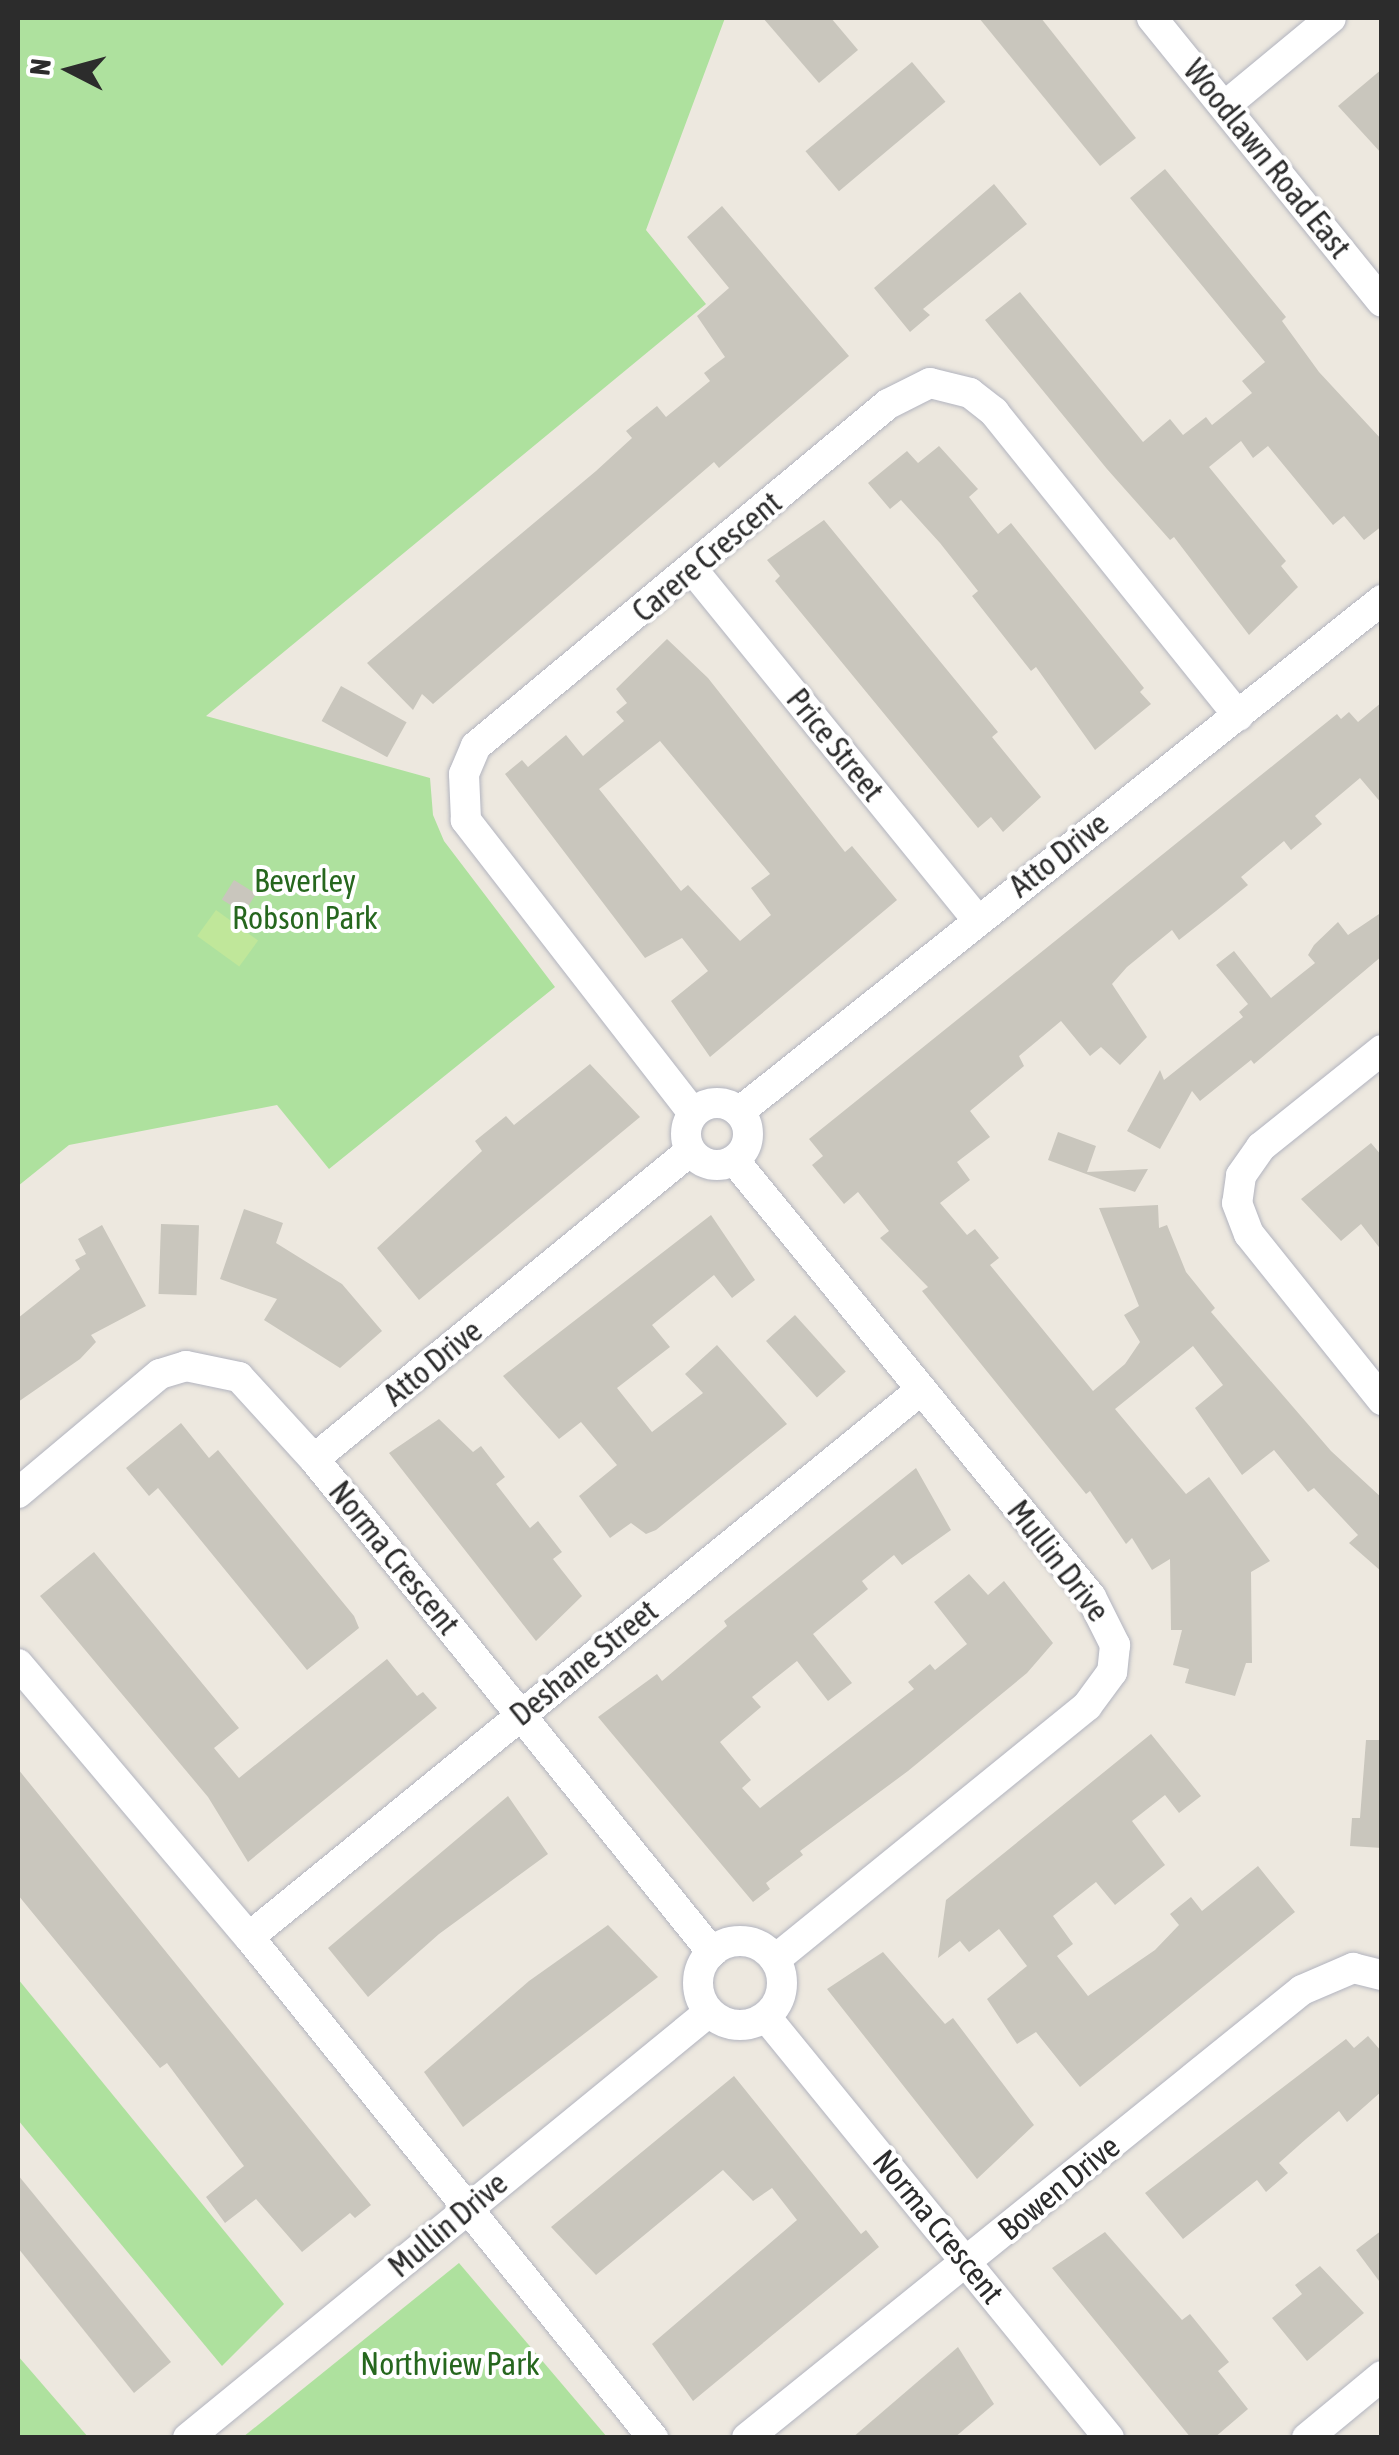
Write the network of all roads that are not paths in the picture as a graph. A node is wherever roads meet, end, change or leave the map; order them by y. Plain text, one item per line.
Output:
1 (1152, 18) edge
2 (1331, 18) edge
3 (1226, 105) junction
4 (1382, 302) edge
5 (693, 570) junction
6 (1382, 600) edge
7 (1238, 716) junction
8 (977, 920) junction
9 (1382, 1050) edge
10 (739, 1112) junction
11 (693, 1113) junction
12 (690, 1150) junction
13 (734, 1160) junction
14 (921, 1390) junction
15 (1382, 1400) edge
16 (314, 1459) junction
17 (18, 1493) edge
18 (18, 1664) edge
19 (520, 1714) junction
20 (249, 1937) junction
21 (712, 1952) junction
22 (775, 1960) junction
23 (1382, 1975) edge
24 (708, 2012) junction
25 (766, 2017) junction
26 (468, 2209) junction
27 (966, 2263) junction
28 (1382, 2376) edge
29 (188, 2438) edge
30 (653, 2438) edge
31 (747, 2438) edge
32 (1109, 2438) edge
33 (1307, 2438) edge

1 - 3 street, Woodlawn Road East
2 - 3 street
3 - 4 street, Woodlawn Road East
5 - 7 street, Carere Crescent
5 - 8 street, Price Street
5 - 11 street, Carere Crescent
6 - 7 street, Atto Drive
7 - 8 street, Atto Drive
8 - 10 street, Atto Drive
9 - 15 street
10 - 11 street
10 - 13 street
11 - 12 street
12 - 13 street
12 - 16 street, Atto Drive
13 - 14 street, Mullin Drive
14 - 19 street, Deshane Street
14 - 22 street, Mullin Drive
16 - 17 street, Norma Crescent
16 - 19 street, Norma Crescent
18 - 20 street
19 - 20 street, Deshane Street
19 - 21 street, Norma Crescent
20 - 26 street
21 - 22 street
21 - 24 street
22 - 25 street
23 - 27 street, Bowen Drive
24 - 25 street
24 - 26 street, Mullin Drive
25 - 27 street, Norma Crescent
26 - 29 street, Mullin Drive
26 - 30 street
27 - 31 street, Bowen Drive
27 - 32 street, Norma Crescent
28 - 33 street

